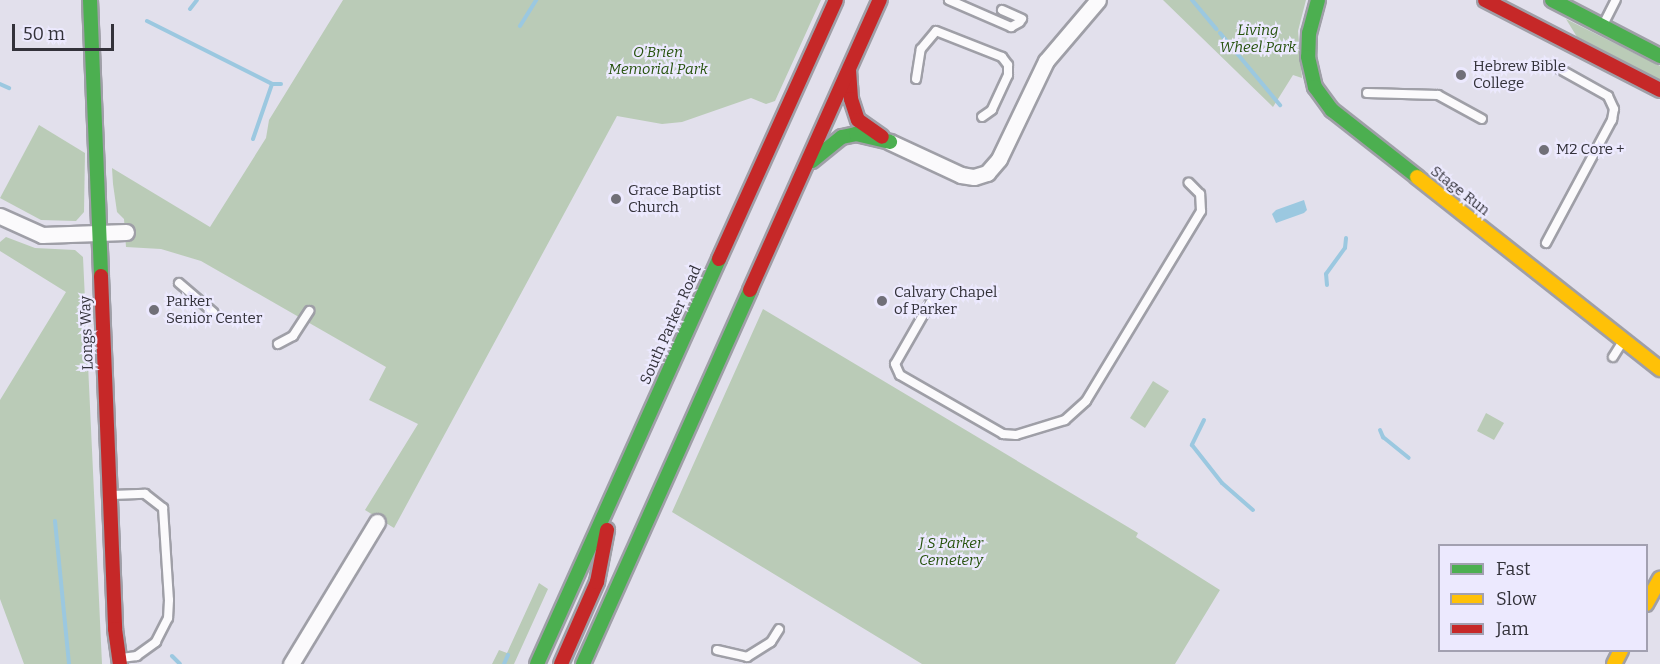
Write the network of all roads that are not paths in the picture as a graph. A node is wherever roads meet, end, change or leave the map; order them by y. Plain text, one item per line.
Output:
1 (90, 0) edge
2 (836, 0) edge
3 (880, 0) edge
4 (949, 0) edge
5 (1098, 0) edge
6 (1318, 0) edge
7 (1485, 0) edge
8 (1552, 0) edge
9 (1616, 0) edge
10 (1002, 10) dead end
11 (1602, 26) junction
12 (1660, 56) edge
13 (1554, 66) dead end
14 (849, 70) junction
15 (916, 79) dead end
16 (1660, 90) edge
17 (1367, 93) dead end
18 (982, 117) dead end
19 (1482, 119) dead end
20 (890, 142) junction
21 (805, 168) junction
22 (1189, 183) dead end
23 (0, 216) edge
24 (126, 232) dead end
25 (100, 234) junction
26 (1546, 243) dead end
27 (179, 284) dead end
28 (930, 303) dead end
29 (309, 311) dead end
30 (213, 312) dead end
31 (1624, 339) junction
32 (278, 344) dead end
33 (1613, 357) dead end
34 (1660, 369) edge
35 (110, 495) junction
36 (612, 497) junction
37 (377, 522) dead end
38 (1660, 579) edge
39 (1648, 602) edge
40 (779, 629) dead end
41 (717, 650) dead end
42 (120, 661) edge
43 (291, 664) edge
44 (537, 664) edge
45 (561, 664) edge
46 (583, 664) edge

1 - 25 main road, Longs Way
2 - 36 main road, South Parker Road
3 - 14 main road
4 - 10 lane
5 - 20 street
6 - 31 main road, Stage Run
7 - 16 main road
8 - 11 main road
9 - 11 lane
11 - 12 main road
13 - 26 lane
14 - 20 main road
14 - 21 main road
15 - 18 lane
17 - 19 lane
20 - 21 main road
21 - 46 main road
22 - 28 lane
23 - 25 street
24 - 25 street
25 - 35 main road, Longs Way
27 - 30 lane
29 - 32 lane
31 - 33 lane
31 - 34 main road, Stage Run
35 - 42 main road, Longs Way
35 - 42 lane
36 - 44 main road, South Parker Road
36 - 45 main road
37 - 43 street
38 - 39 main road
40 - 41 lane

